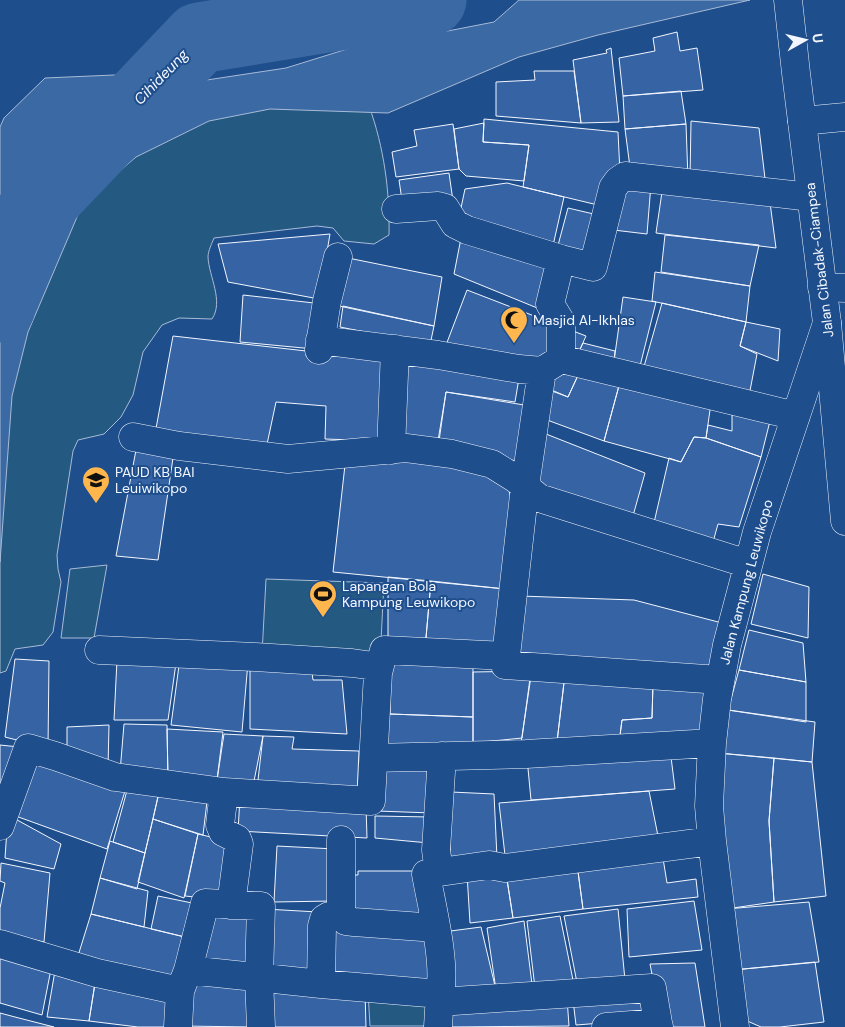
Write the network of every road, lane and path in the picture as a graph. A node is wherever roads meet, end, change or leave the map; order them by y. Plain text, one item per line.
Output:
1 (788, 0) edge
2 (845, 117) edge
3 (802, 120) junction
4 (811, 197) junction
5 (396, 209) dead end
6 (338, 257) dead end
7 (561, 259) junction
8 (834, 288) edge
9 (827, 323) junction
10 (395, 349) junction
11 (552, 365) junction
12 (796, 416) junction
13 (133, 437) dead end
14 (391, 450) junction
15 (525, 486) junction
16 (845, 521) edge
17 (748, 564) junction
18 (99, 650) dead end
19 (505, 665) dead end
20 (378, 673) junction
21 (720, 680) junction
22 (712, 743) junction
23 (442, 756) junction
24 (374, 758) junction
25 (224, 792) junction
26 (0, 826) edge
27 (341, 840) dead end
28 (712, 841) junction
29 (440, 872) junction
30 (232, 905) junction
31 (340, 914) junction
32 (436, 928) junction
33 (0, 944) edge
34 (259, 978) junction
35 (184, 981) junction
36 (320, 984) junction
37 (439, 1008) edge
38 (658, 1025) edge
39 (178, 1027) edge
40 (261, 1027) edge
41 (606, 1027) edge
42 (735, 1027) edge

1 - 3 main road, Jalan Cibadak-Ciampea
2 - 3 main road
3 - 4 main road, Jalan Cibadak-Ciampea
4 - 7 main road
4 - 8 main road, Jalan Cibadak-Ciampea
5 - 7 main road
6 - 10 main road
7 - 11 main road
8 - 9 main road, Jalan Cibadak-Ciampea
9 - 12 main road, Jalan Kampung Leuwikopo
9 - 16 main road, Jalan Cibadak-Ciampea
10 - 11 main road
10 - 14 main road
11 - 12 main road
11 - 15 main road
12 - 17 main road, Jalan Kampung Leuwikopo
13 - 14 main road
14 - 15 main road
15 - 17 main road
15 - 20 main road
17 - 21 main road, Jalan Kampung Leuwikopo
18 - 20 main road
19 - 21 main road
20 - 24 main road
21 - 22 main road, Jalan Kampung Leuwikopo
22 - 23 main road
22 - 28 main road, Jalan Kampung Leuwikopo
23 - 24 main road
23 - 29 main road
24 - 25 main road
25 - 26 main road
25 - 30 main road
27 - 31 main road
28 - 29 main road
28 - 42 main road, Jalan Kampung Leuwikopo
29 - 32 main road
30 - 34 main road
30 - 35 main road
31 - 32 main road
31 - 36 main road
32 - 37 main road
33 - 35 main road
34 - 35 main road
34 - 36 main road
34 - 40 main road
35 - 39 main road
36 - 37 main road
37 - 38 main road
38 - 41 main road

